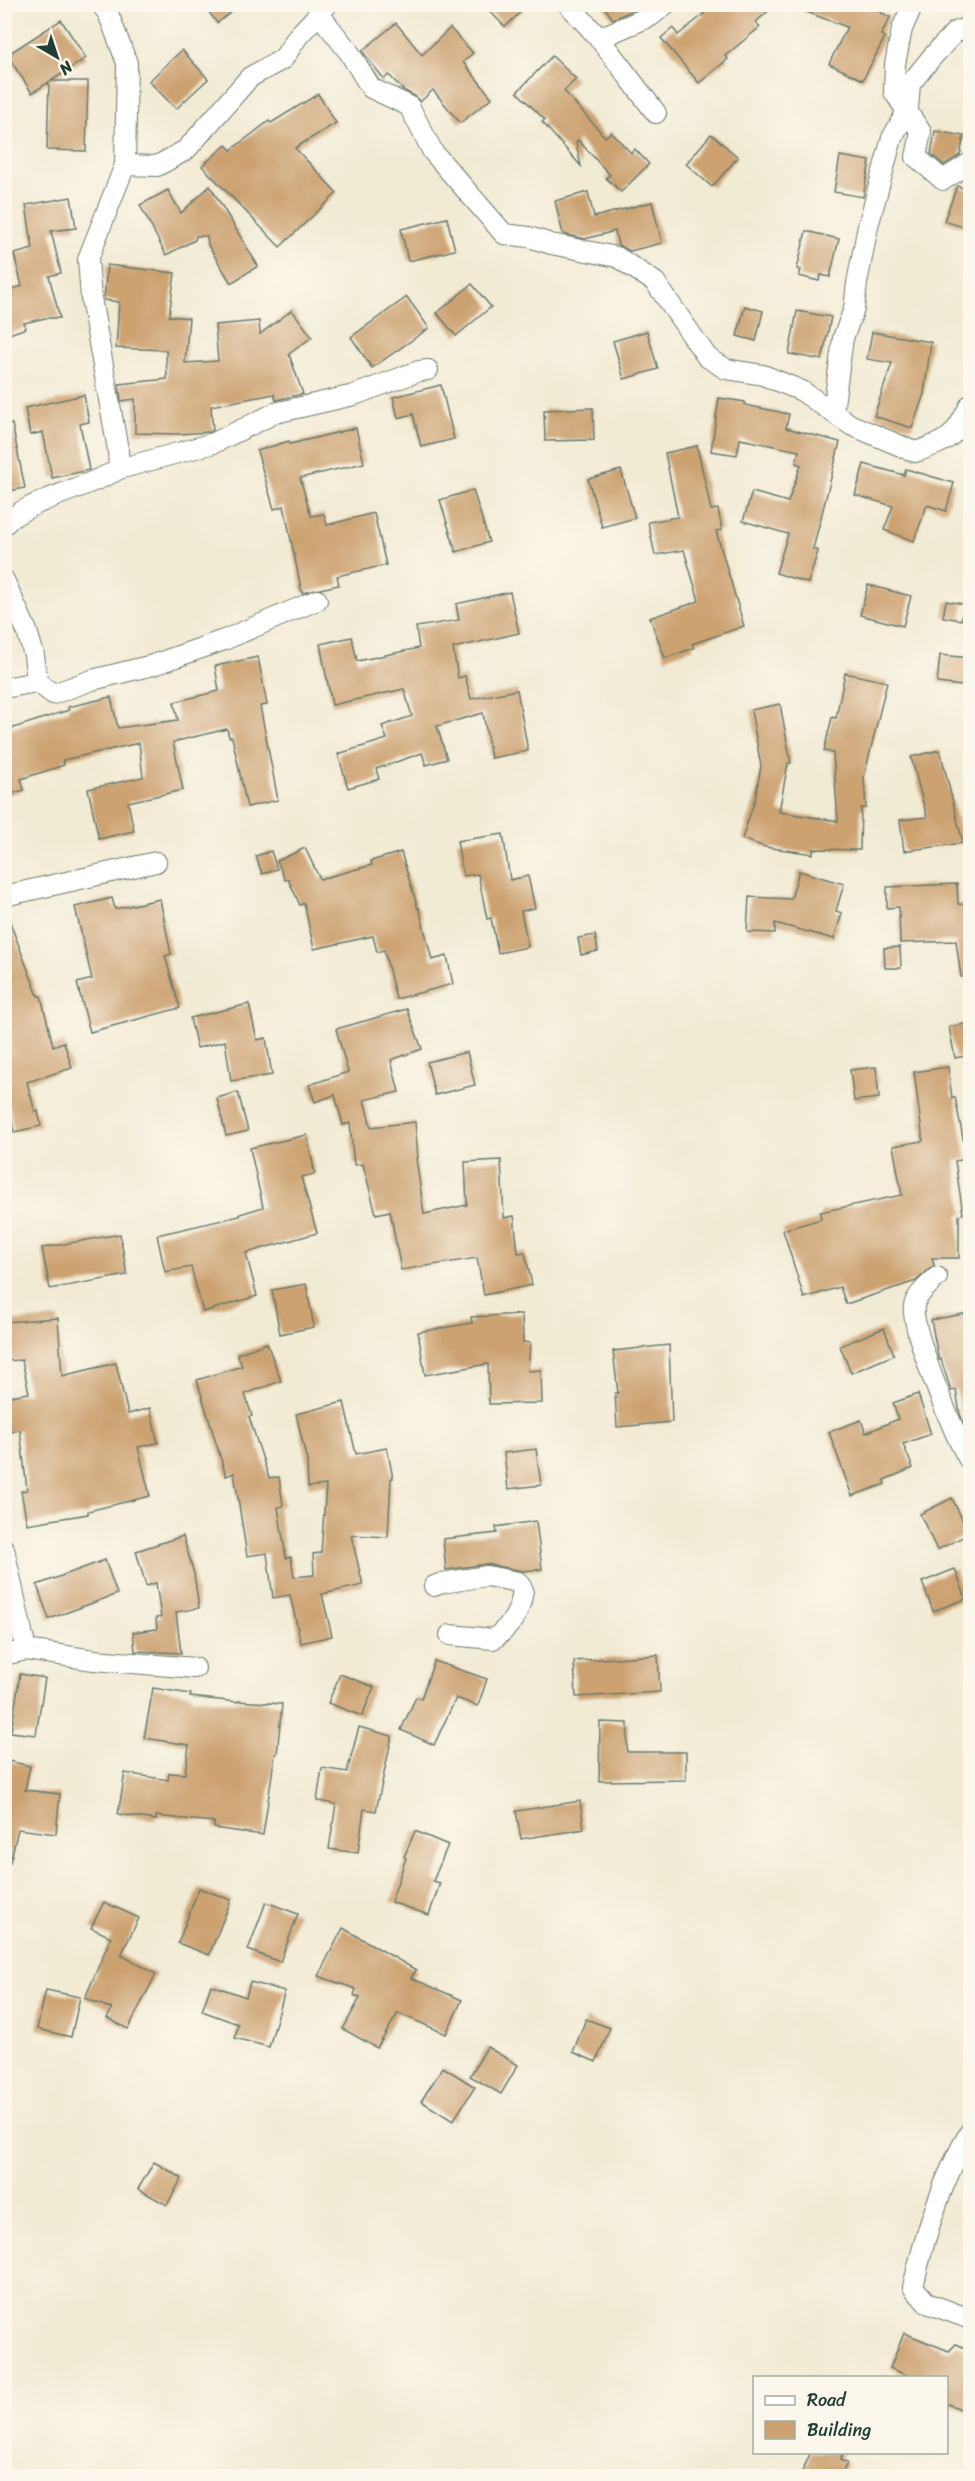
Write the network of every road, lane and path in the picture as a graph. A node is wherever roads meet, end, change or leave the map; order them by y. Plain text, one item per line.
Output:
1 (101, 4) edge
2 (568, 4) edge
3 (666, 4) edge
4 (912, 4) edge
5 (323, 9) edge
6 (970, 26) edge
7 (599, 38) junction
8 (908, 109) junction
9 (656, 113) dead end
10 (970, 163) edge
11 (125, 165) junction
12 (428, 370) dead end
13 (970, 405) edge
14 (833, 412) junction
15 (119, 469) junction
16 (9, 516) edge
17 (4, 580) edge
18 (317, 600) dead end
19 (37, 682) junction
20 (4, 688) edge
21 (156, 862) dead end
22 (4, 896) edge
23 (937, 1277) dead end
24 (970, 1461) edge
25 (4, 1549) edge
26 (434, 1586) dead end
27 (450, 1635) dead end
28 (26, 1650) junction
29 (4, 1655) edge
30 (195, 1668) dead end
31 (970, 2132) edge
32 (970, 2319) edge

1 - 11 street
2 - 7 street
3 - 7 street
4 - 8 street
5 - 11 street
5 - 14 street
6 - 8 street
7 - 9 street
8 - 10 street
8 - 14 street
11 - 15 street
12 - 15 street
13 - 14 street
15 - 16 street
17 - 19 street
18 - 19 street
19 - 20 street
21 - 22 street
23 - 24 street
25 - 28 street
26 - 27 street
28 - 29 street
28 - 30 street
31 - 32 street

